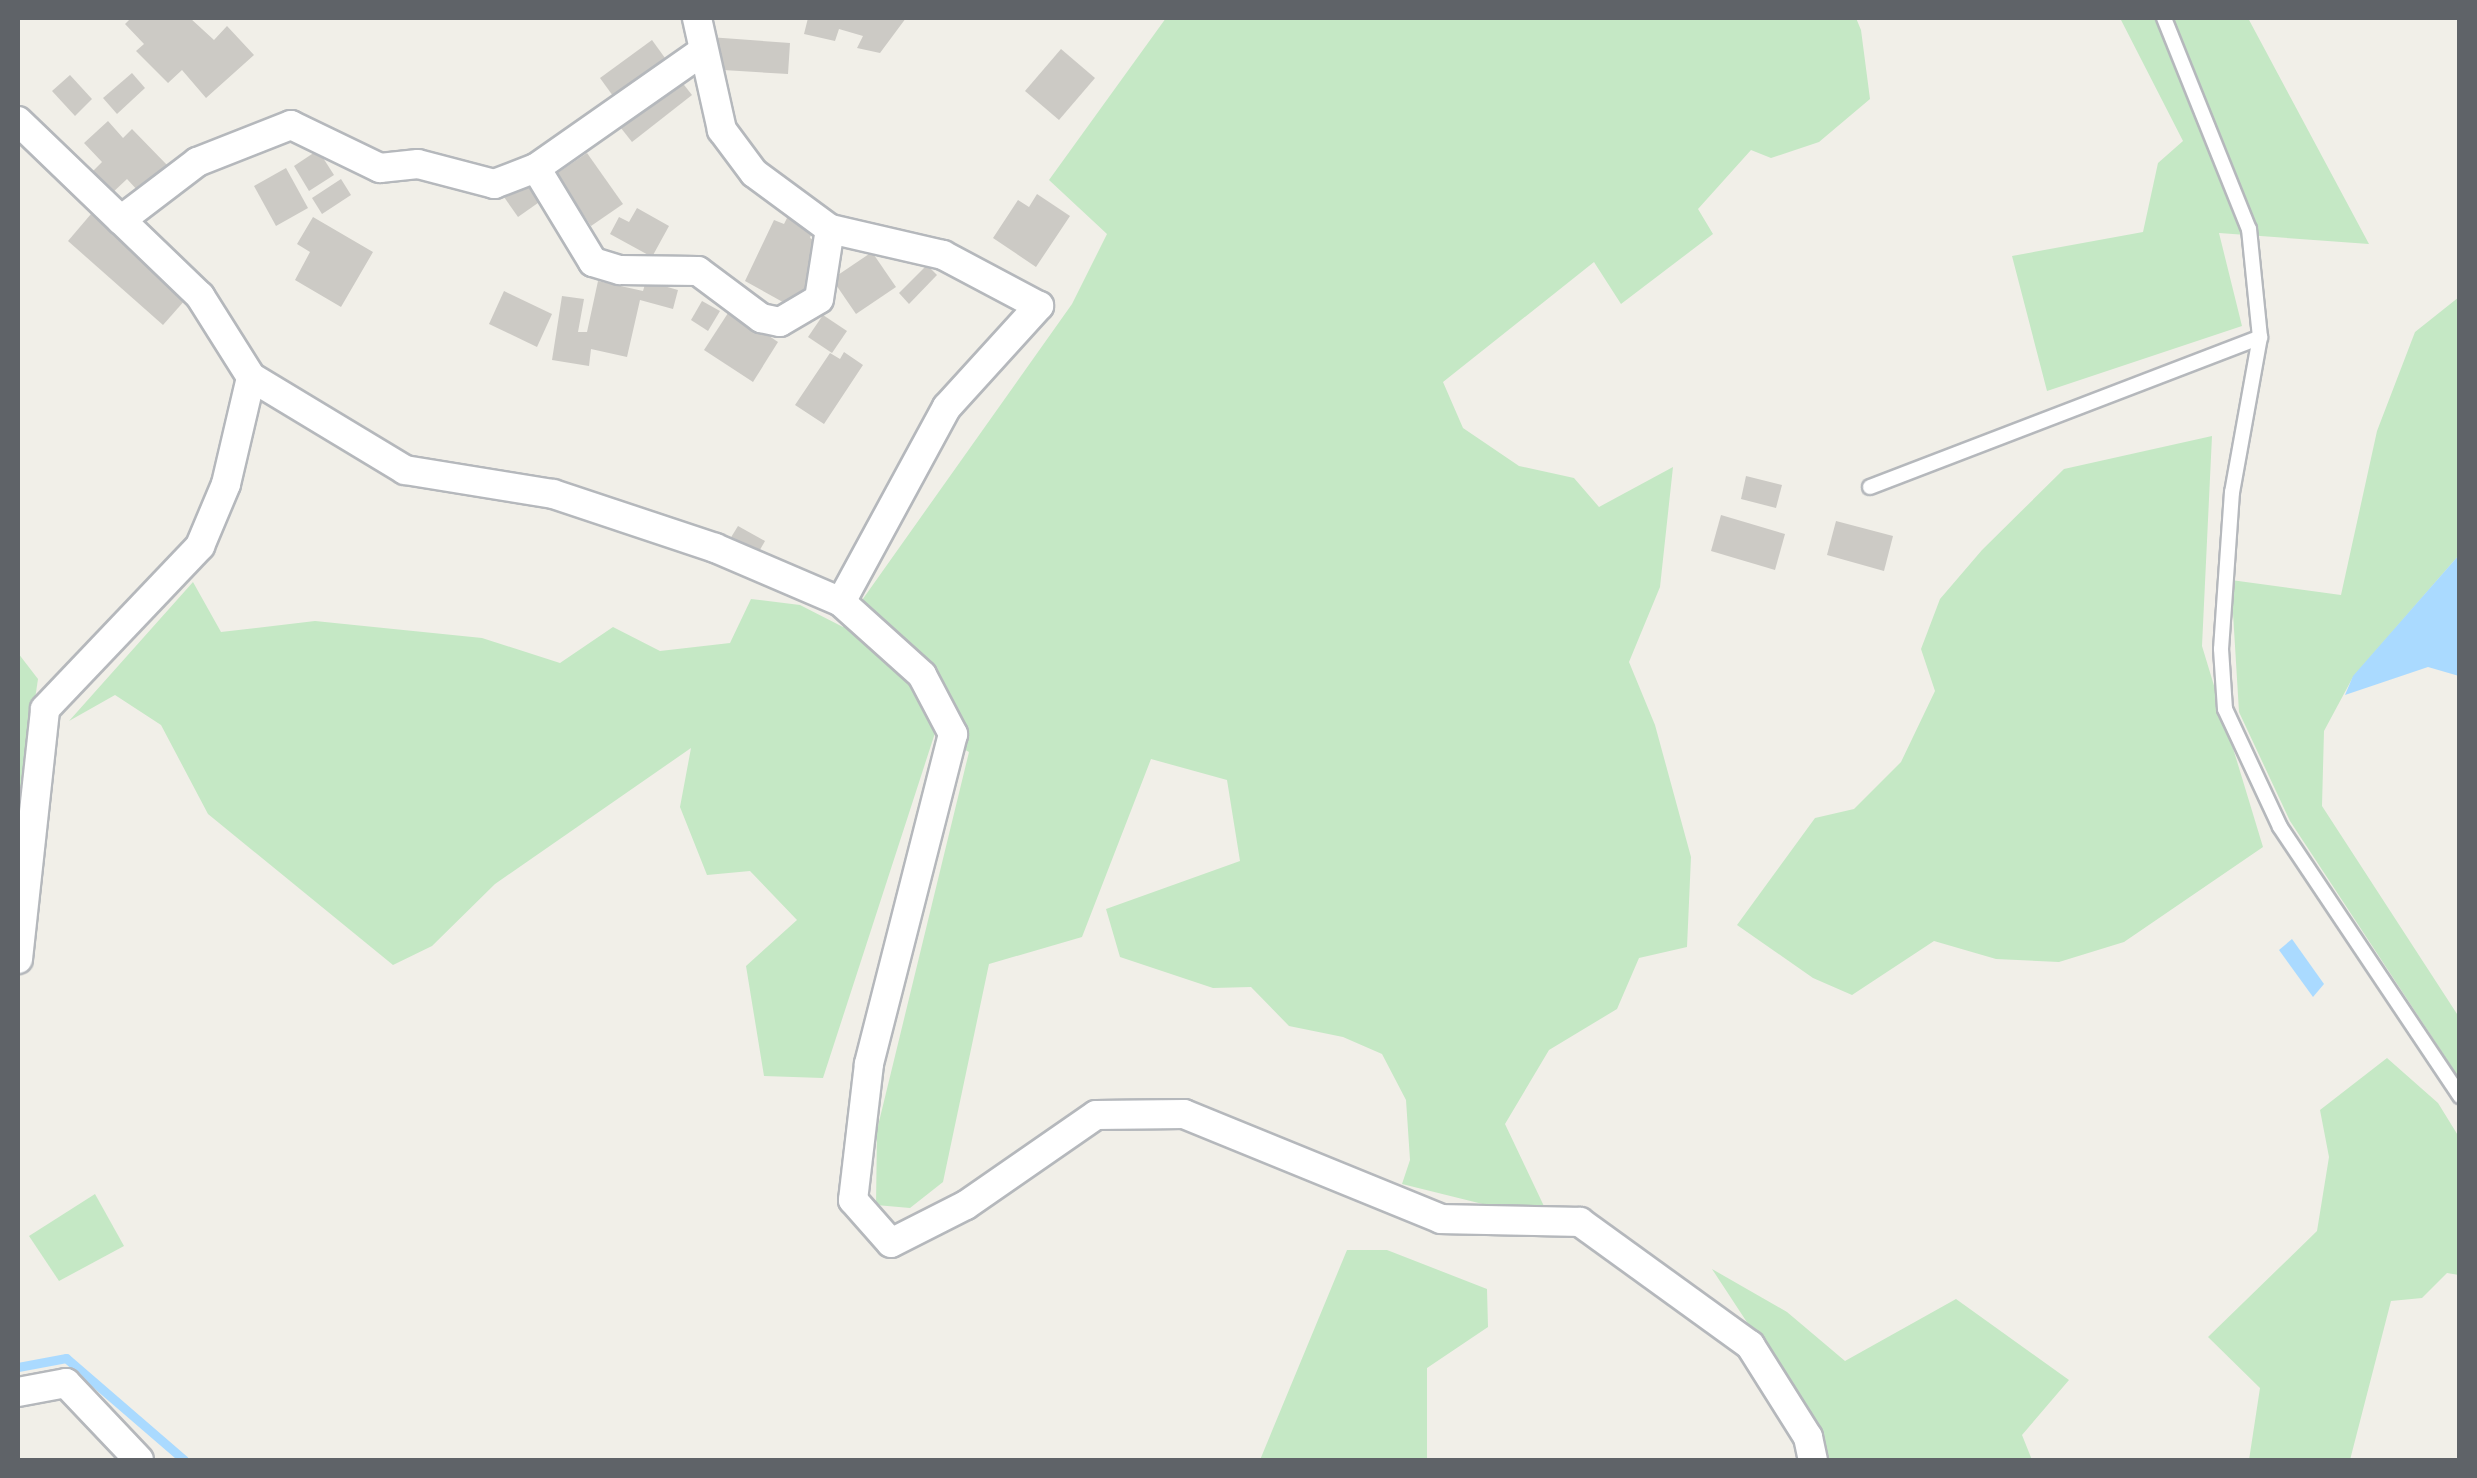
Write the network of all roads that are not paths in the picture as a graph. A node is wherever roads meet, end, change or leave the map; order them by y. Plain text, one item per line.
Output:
1 (697, 18) edge
2 (2164, 18) edge
3 (700, 52) junction
4 (18, 121) edge
5 (536, 168) junction
6 (121, 220) junction
7 (830, 230) junction
8 (2260, 337) junction
9 (251, 378) junction
10 (1870, 488) dead end
11 (841, 602) junction
12 (18, 959) edge
13 (2460, 1096) edge
14 (18, 1392) edge
15 (138, 1460) edge
16 (1813, 1460) edge

1 - 3 street
2 - 8 lane
3 - 5 street
3 - 7 street
4 - 6 street
5 - 6 street
5 - 7 street
6 - 9 street
7 - 11 street
8 - 10 lane
8 - 13 lane
9 - 11 street
9 - 12 street
11 - 16 street
14 - 15 street

